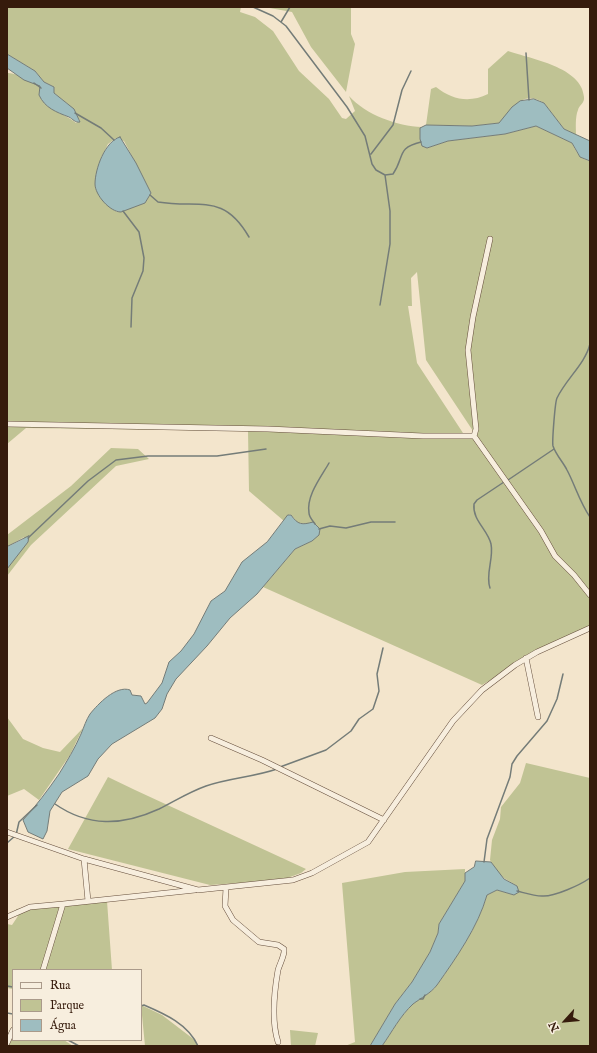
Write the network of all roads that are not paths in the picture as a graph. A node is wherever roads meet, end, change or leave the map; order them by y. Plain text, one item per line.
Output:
1 (490, 239) dead end
2 (7, 424) edge
3 (474, 436) junction
4 (590, 595) edge
5 (590, 628) edge
6 (526, 658) junction
7 (538, 717) dead end
8 (211, 738) dead end
9 (384, 820) junction
10 (7, 832) edge
11 (84, 858) junction
12 (226, 888) junction
13 (198, 890) junction
14 (88, 901) junction
15 (63, 904) junction
16 (7, 917) edge
17 (43, 969) edge
18 (12, 1032) edge
19 (278, 1042) dead end
20 (7, 1043) edge

1 - 3 street
2 - 3 street
3 - 4 street
5 - 6 street
6 - 7 street
6 - 9 street
8 - 9 street
9 - 12 street
10 - 11 street
11 - 13 street
11 - 14 street
12 - 13 street
12 - 19 street
13 - 14 street
14 - 15 street
15 - 16 street
15 - 17 street
18 - 20 street

